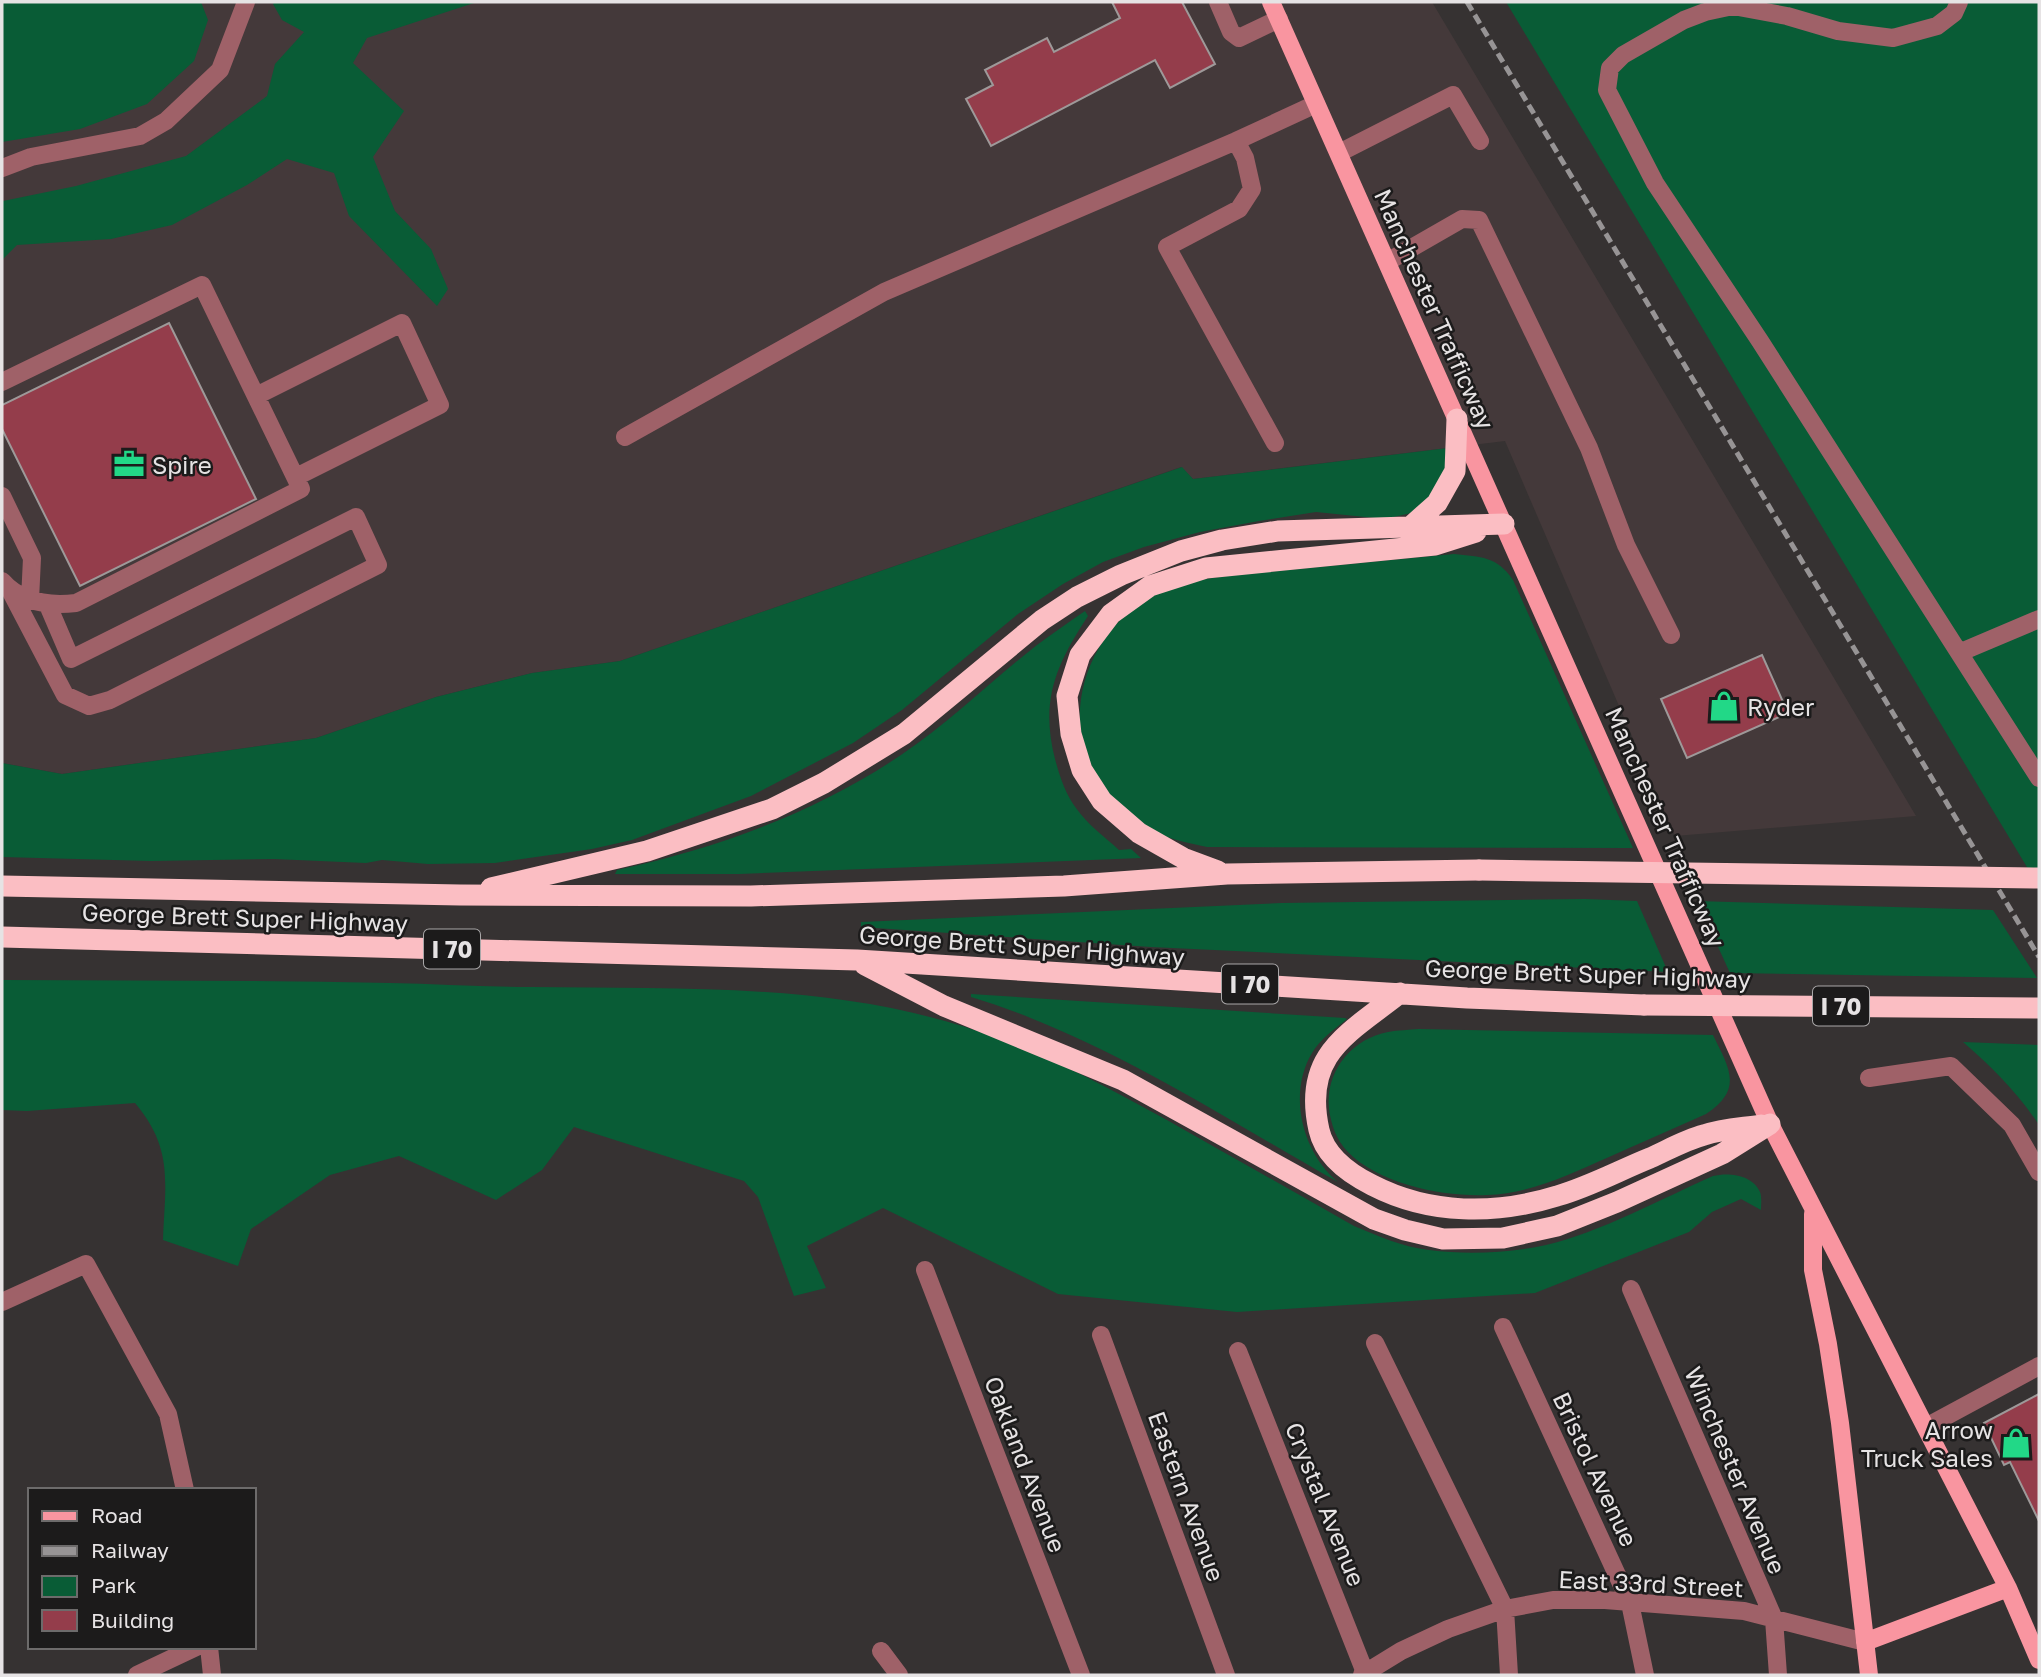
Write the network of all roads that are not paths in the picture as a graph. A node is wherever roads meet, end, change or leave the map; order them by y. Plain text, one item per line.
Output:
1 (246, 2) edge
2 (1217, 2) edge
3 (1271, 2) edge
4 (1959, 2) edge
5 (1279, 19) junction
6 (1316, 104) junction
7 (1236, 141) junction
8 (1480, 141) dead end
9 (1339, 153) junction
10 (2, 168) edge
11 (1387, 262) junction
12 (2, 382) edge
13 (256, 396) junction
14 (1457, 419) junction
15 (625, 437) dead end
16 (1275, 443) dead end
17 (296, 477) junction
18 (2, 496) edge
19 (1504, 524) junction
20 (1410, 527) junction
21 (6, 587) edge
22 (39, 602) junction
23 (2039, 619) edge
24 (1671, 635) dead end
25 (1961, 652) junction
26 (71, 659) junction
27 (50, 668) junction
28 (2039, 778) edge
29 (1227, 874) junction
30 (2039, 878) edge
31 (2, 886) edge
32 (460, 895) junction
33 (2, 937) edge
34 (47, 937) junction
35 (2, 948) edge
36 (857, 960) junction
37 (1400, 993) junction
38 (2039, 1008) edge
39 (1869, 1078) dead end
40 (1770, 1124) junction
41 (2039, 1172) edge
42 (1813, 1210) junction
43 (925, 1270) dead end
44 (1631, 1289) dead end
45 (2, 1302) edge
46 (1503, 1327) dead end
47 (1101, 1335) dead end
48 (1375, 1343) dead end
49 (1238, 1351) dead end
50 (2039, 1366) edge
51 (1926, 1427) junction
52 (185, 1488) edge
53 (2008, 1588) junction
54 (1630, 1602) junction
55 (1505, 1609) junction
56 (1774, 1619) junction
57 (1865, 1642) junction
58 (191, 1649) edge
59 (209, 1649) edge
60 (881, 1651) dead end
61 (2038, 1651) edge
62 (1364, 1674) edge
63 (137, 1675) edge
64 (212, 1675) edge
65 (898, 1675) edge
66 (1081, 1675) edge
67 (1226, 1675) edge
68 (1509, 1675) edge
69 (1644, 1675) edge
70 (1779, 1675) edge
71 (1869, 1675) edge

1 - 10 street
2 - 5 street
3 - 5 main road, Manchester Trafficway
4 - 25 street
5 - 6 main road, Manchester Trafficway
6 - 7 street
6 - 9 main road, Manchester Trafficway
7 - 15 street
7 - 16 street
8 - 9 street
9 - 11 main road, Manchester Trafficway
11 - 14 main road, Manchester Trafficway
11 - 24 street
12 - 13 street
13 - 17 street
13 - 17 street
14 - 19 main road, Manchester Trafficway
14 - 20 highway
17 - 22 street
18 - 22 street
19 - 20 highway
19 - 29 highway
19 - 40 main road, Manchester Trafficway
20 - 32 highway
21 - 22 street
21 - 27 street
22 - 26 street
23 - 25 street
25 - 28 street
26 - 27 street
26 - 27 street
29 - 30 highway, George Brett Super Highway / I 70, bridge
29 - 32 highway, George Brett Super Highway / I 70
31 - 32 highway, George Brett Super Highway / I 70
33 - 34 highway, George Brett Super Highway / I 70
34 - 35 highway
34 - 36 highway, George Brett Super Highway / I 70
36 - 37 highway, George Brett Super Highway / I 70
36 - 40 highway
37 - 38 highway, George Brett Super Highway / I 70, bridge
37 - 40 highway
39 - 41 street
40 - 42 main road, Manchester Trafficway
42 - 51 main road, Manchester Trafficway
42 - 57 main road
43 - 66 street, Oakland Avenue
44 - 56 street, Winchester Avenue
45 - 52 street
46 - 54 street, Bristol Avenue
47 - 67 street, Eastern Avenue
48 - 55 street
49 - 62 street, Crystal Avenue
50 - 51 street
51 - 53 main road, Manchester Trafficway
53 - 57 main road
53 - 61 main road, Manchester Trafficway
54 - 55 street, East 33rd Street
54 - 56 street, East 33rd Street
54 - 69 street, Bristol Avenue
55 - 62 street, East 33rd Street
55 - 68 street
56 - 57 street, East 33rd Street
56 - 70 street, Winchester Avenue
57 - 71 main road
58 - 63 street
59 - 64 street
60 - 65 street

